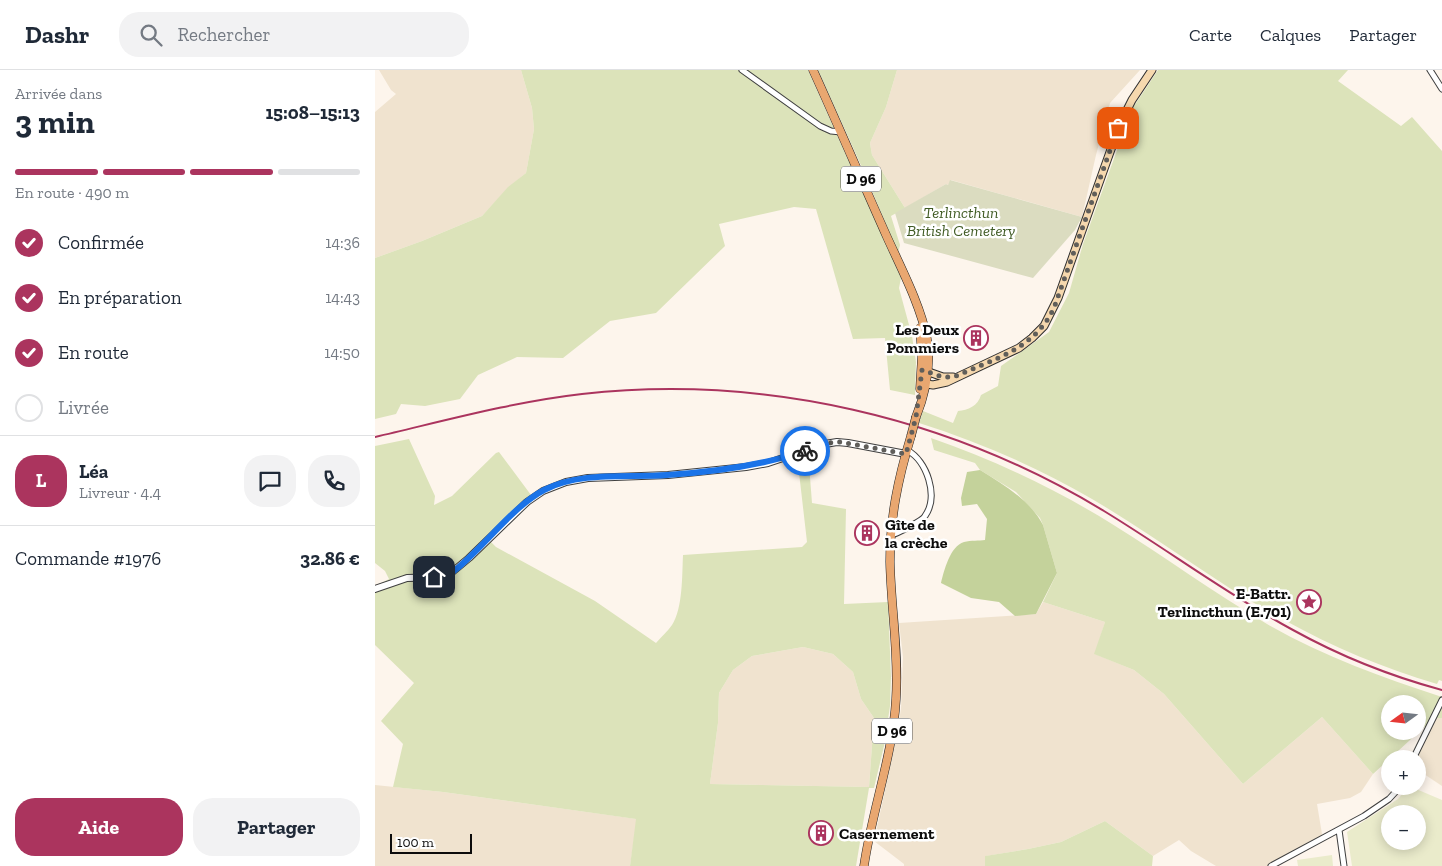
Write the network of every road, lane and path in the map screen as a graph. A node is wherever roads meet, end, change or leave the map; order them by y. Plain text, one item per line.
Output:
1 (742, 70) edge
2 (813, 70) edge
3 (1152, 70) edge
4 (1430, 70) edge
5 (1442, 89) edge
6 (841, 132) junction
7 (925, 370) junction
8 (954, 377) junction
9 (923, 384) junction
10 (906, 452) junction
11 (891, 535) junction
12 (375, 590) edge
13 (1442, 700) edge
14 (1417, 750) edge
15 (1394, 795) edge
16 (1339, 830) junction
17 (864, 866) edge
18 (1271, 866) edge
19 (1344, 866) edge

1 - 6 street
2 - 6 main road, D 96
3 - 8 main road
4 - 5 street
6 - 7 main road, D 96
7 - 8 main road
7 - 9 main road, D 96
8 - 9 main road
9 - 10 main road, D 96, bridge
10 - 11 main road, D 96
10 - 11 street
10 - 12 street
11 - 17 main road, D 96
13 - 14 street
15 - 16 street
16 - 18 street
16 - 19 street

